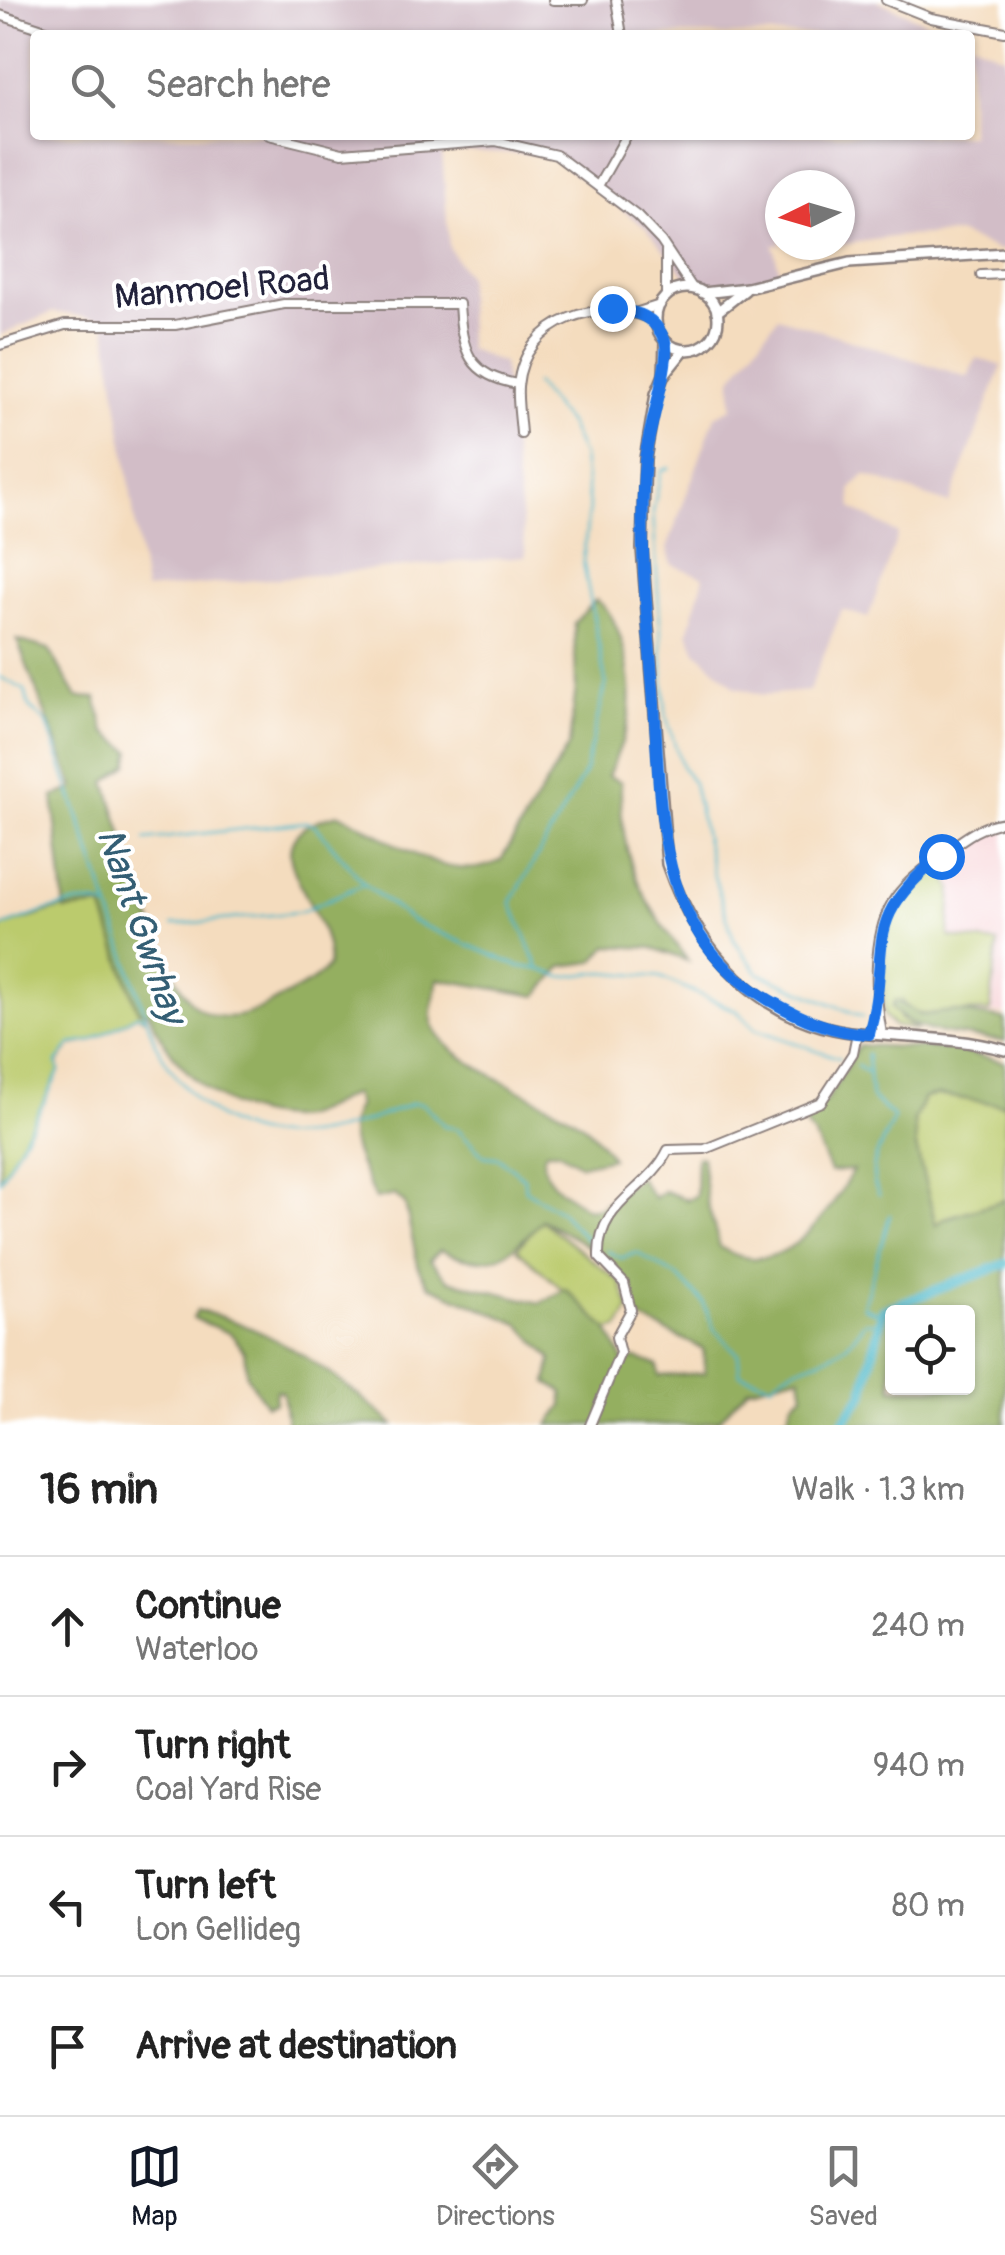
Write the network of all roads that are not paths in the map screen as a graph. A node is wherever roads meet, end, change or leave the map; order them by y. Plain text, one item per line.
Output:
1 (553, 0) edge
2 (583, 0) edge
3 (616, 0) edge
4 (886, 0) edge
5 (0, 16) edge
6 (45, 30) edge
7 (621, 30) edge
8 (1005, 32) edge
9 (290, 140) edge
10 (624, 140) edge
11 (598, 186) junction
12 (666, 252) junction
13 (1005, 253) edge
14 (1005, 274) edge
15 (980, 275) dead end
16 (747, 288) junction
17 (698, 291) junction
18 (663, 301) junction
19 (638, 312) junction
20 (717, 312) junction
21 (656, 322) junction
22 (665, 341) junction
23 (0, 345) edge
24 (684, 350) junction
25 (664, 374) junction
26 (518, 384) junction
27 (521, 434) dead end
28 (1005, 822) edge
29 (878, 1008) junction
30 (857, 1033) junction
31 (869, 1034) junction
32 (882, 1034) junction
33 (1005, 1050) edge
34 (590, 1425) edge

1 - 2 street
3 - 7 street
4 - 8 street
5 - 6 street
9 - 11 street
10 - 11 street
11 - 12 street
12 - 17 street
12 - 18 street
13 - 16 main road
14 - 15 street
16 - 17 main road
16 - 20 main road
17 - 18 main road
17 - 20 main road
18 - 19 street
18 - 21 main road
19 - 21 street
19 - 26 street
20 - 24 main road
21 - 22 main road
22 - 24 main road
22 - 25 main road
23 - 26 street, Manmoel Road
24 - 25 main road
25 - 30 main road
26 - 27 street
28 - 29 street
29 - 31 street
29 - 32 street
30 - 31 main road
30 - 34 street
31 - 32 main road
32 - 33 main road

